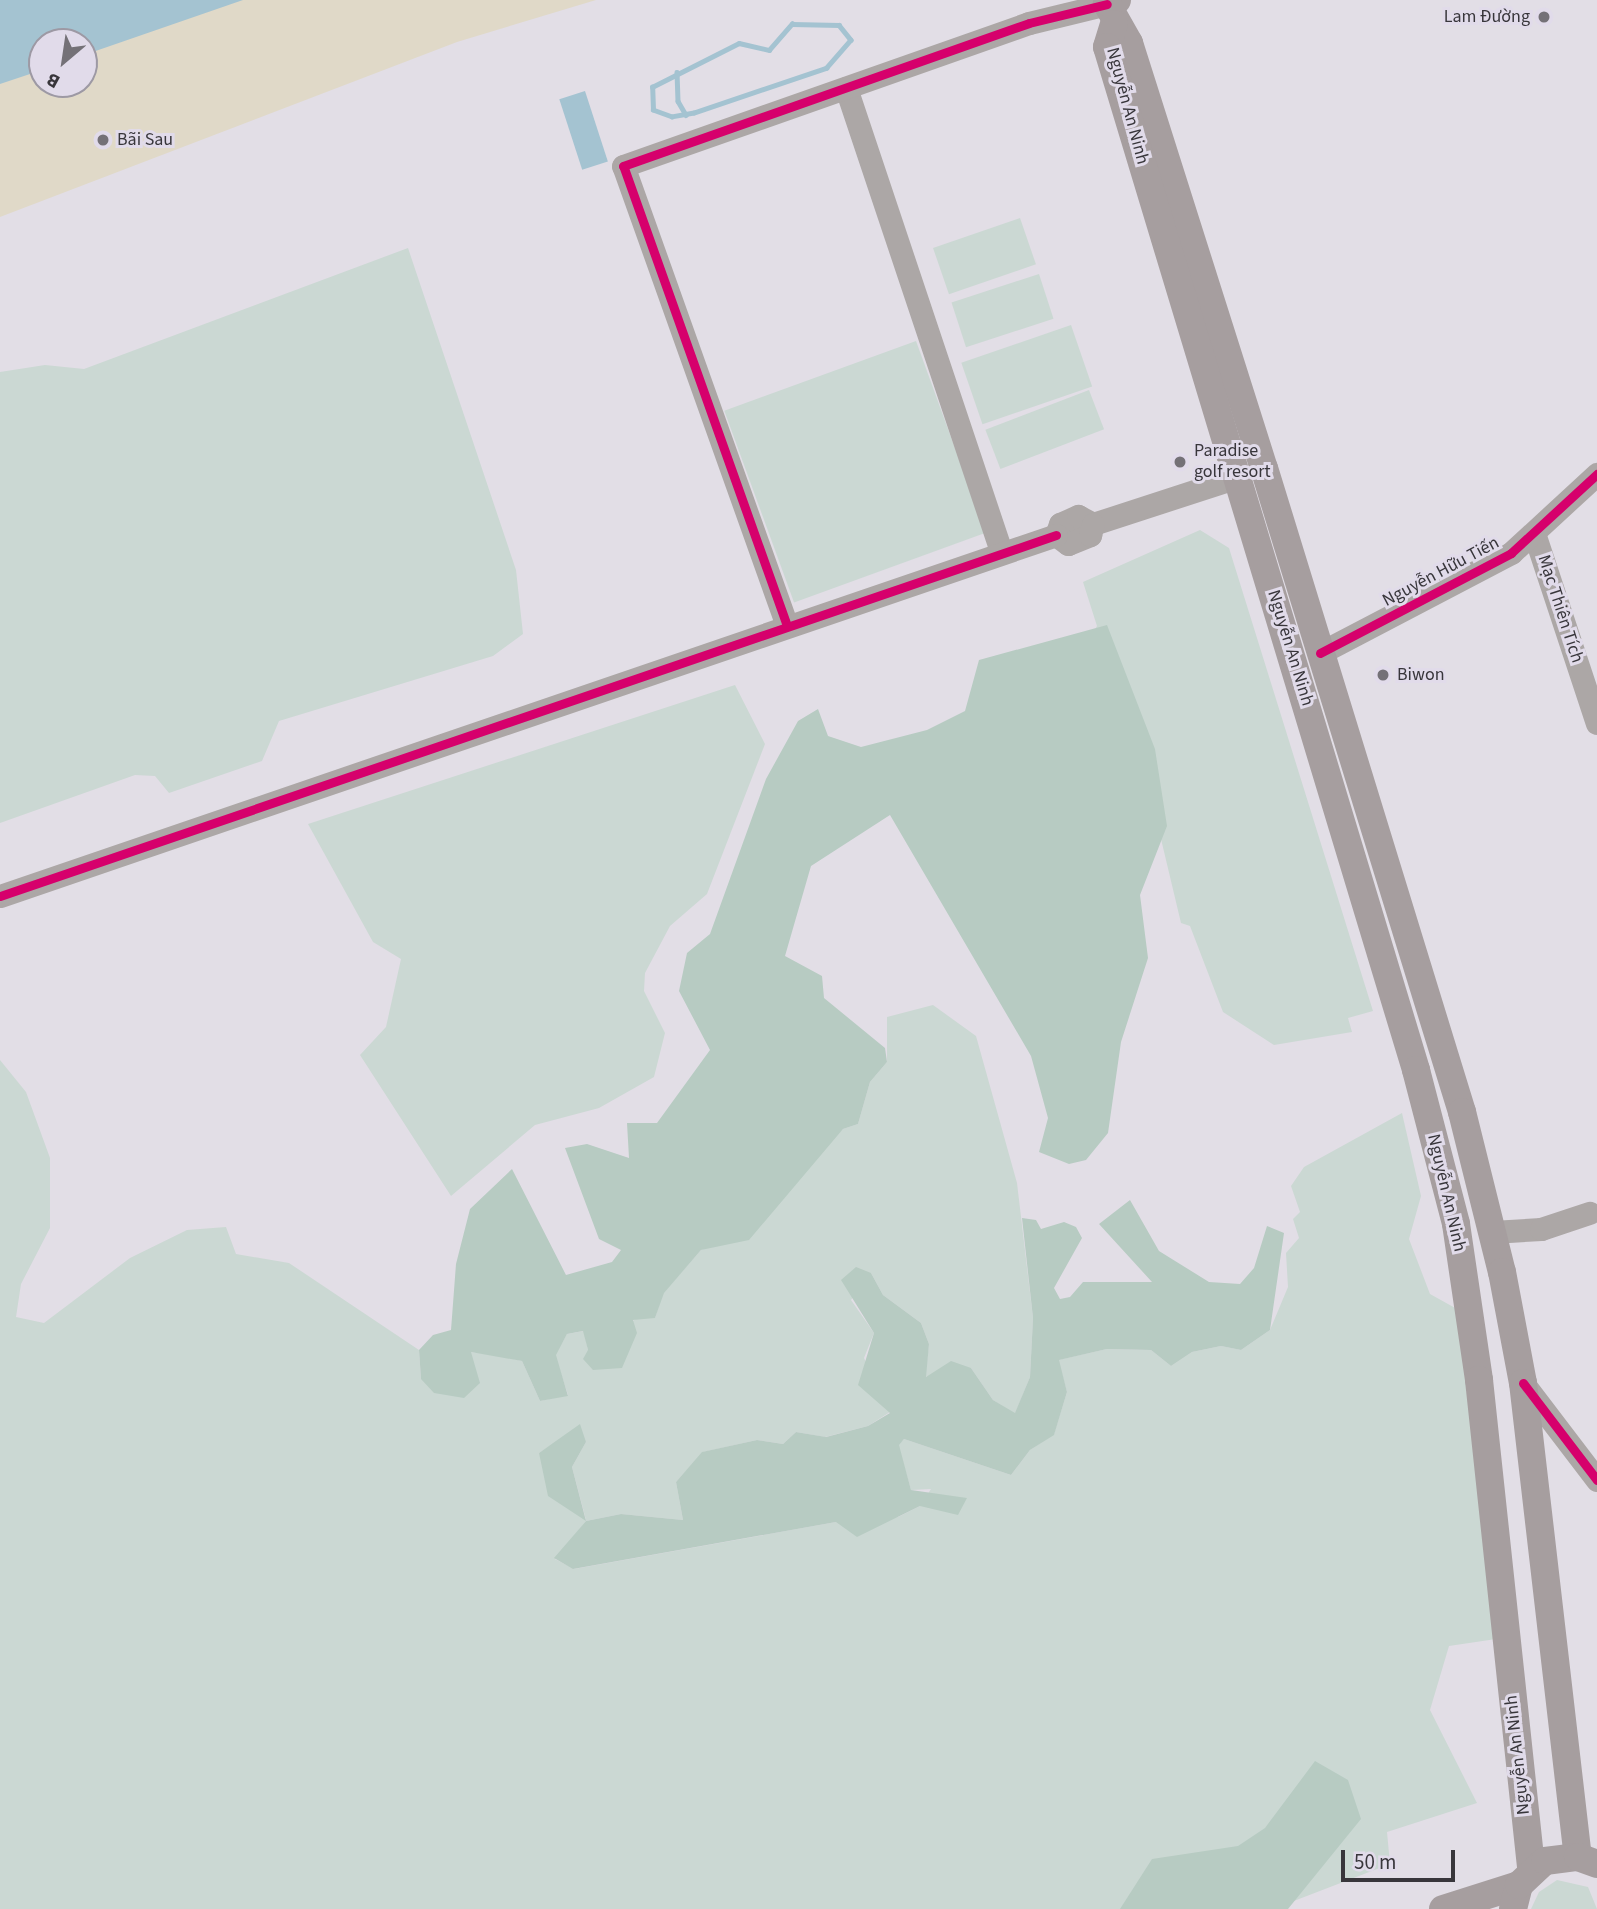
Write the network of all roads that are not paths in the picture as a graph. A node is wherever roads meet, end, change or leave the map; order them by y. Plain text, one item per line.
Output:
1 (1113, 9) edge
2 (846, 88) junction
3 (1251, 472) junction
4 (1597, 474) edge
5 (1535, 536) junction
6 (1002, 553) junction
7 (786, 623) junction
8 (1320, 653) junction
9 (1597, 721) edge
10 (0, 896) edge
11 (1446, 1058) junction
12 (1416, 1070) junction
13 (1589, 1213) dead end
14 (1492, 1232) junction
15 (1511, 1329) junction
16 (1474, 1338) junction
17 (1479, 1380) junction
18 (1523, 1383) junction
19 (1597, 1480) edge
20 (1591, 1860) edge
21 (1515, 1895) edge
22 (1443, 1909) edge

1 - 2 street
1 - 3 main road, Nguyễn An Ninh
2 - 6 street
2 - 7 street
3 - 6 street
3 - 8 main road, Nguyễn An Ninh
3 - 12 main road, Nguyễn An Ninh
4 - 5 street, Nguyễn Hữu Tiến
5 - 8 street, Nguyễn Hữu Tiến
5 - 9 street, Mạc Thiên Tích
6 - 7 street
7 - 10 street
8 - 11 main road, Nguyễn An Ninh
11 - 12 main road
11 - 14 main road, Nguyễn An Ninh
12 - 16 main road, Nguyễn An Ninh
13 - 14 street
14 - 15 main road, Nguyễn An Ninh
15 - 16 main road
15 - 18 main road, Nguyễn An Ninh
16 - 17 main road, Nguyễn An Ninh
17 - 18 main road
17 - 21 main road, Nguyễn An Ninh
18 - 19 street
18 - 20 main road, Nguyễn An Ninh
20 - 21 main road
21 - 22 main road

